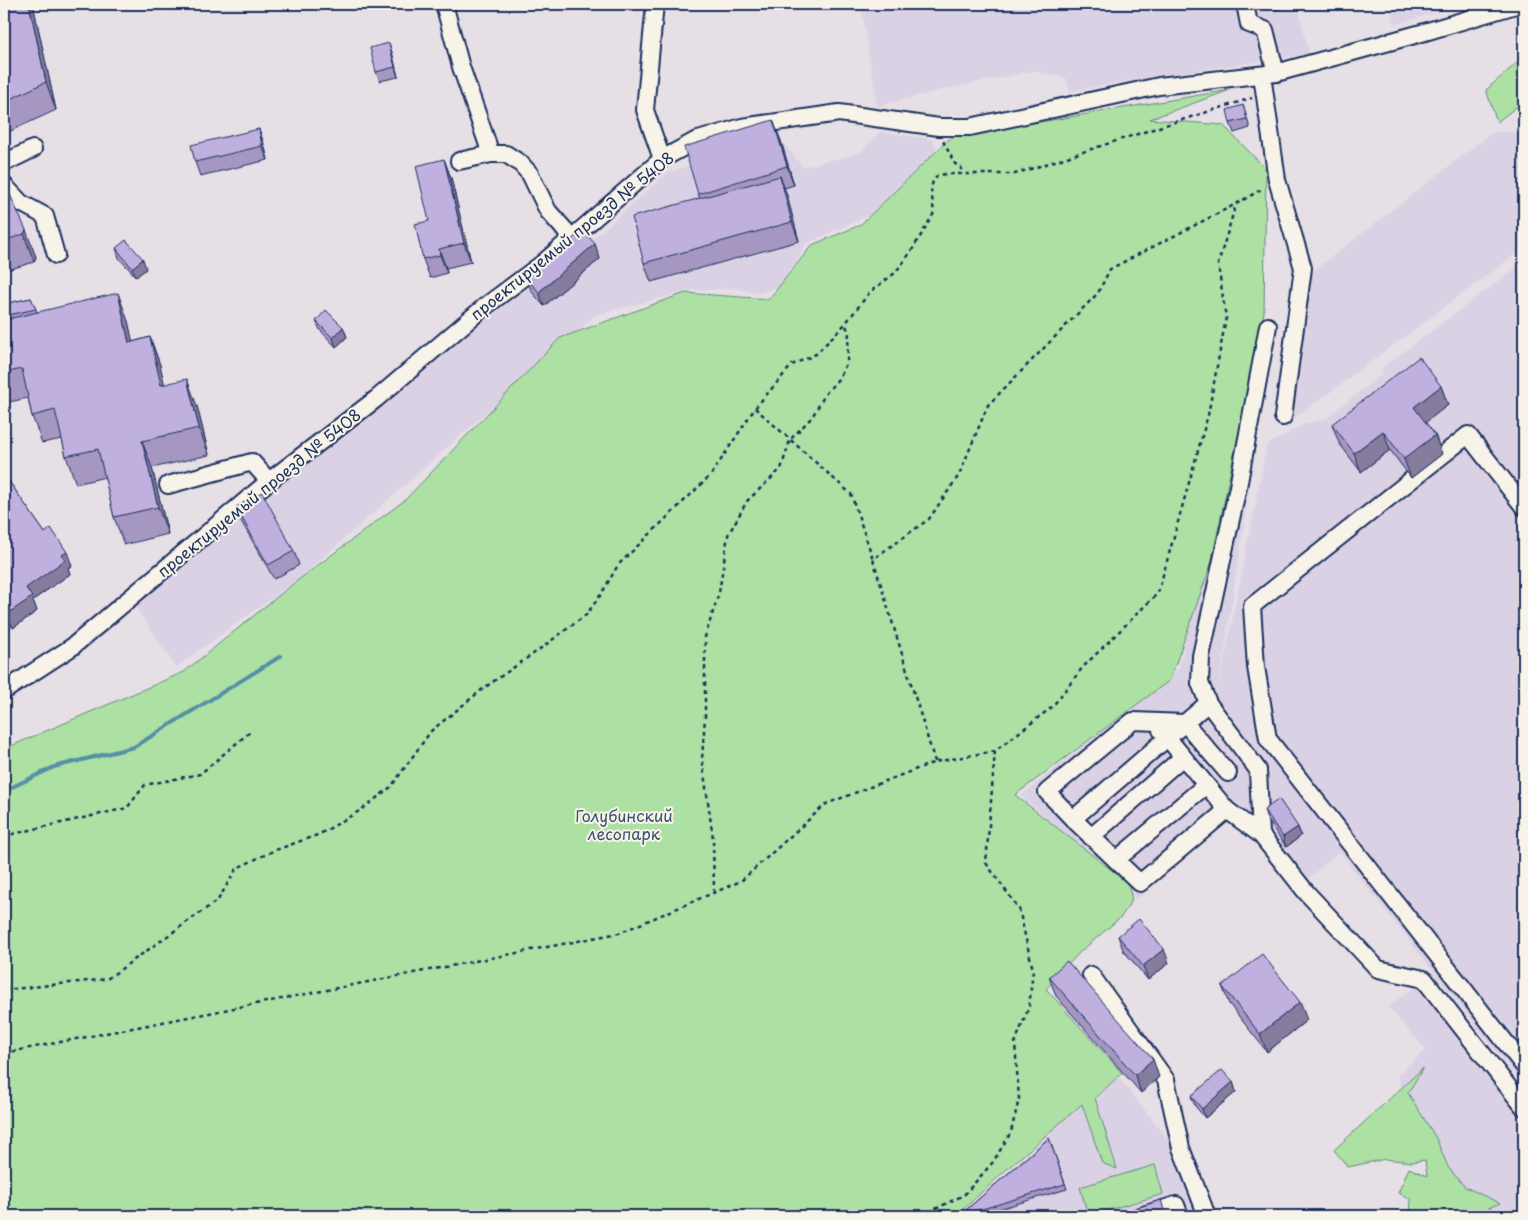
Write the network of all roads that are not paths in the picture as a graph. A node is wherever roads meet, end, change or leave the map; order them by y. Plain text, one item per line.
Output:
1 (444, 4) edge
2 (655, 4) edge
3 (1245, 4) edge
4 (1519, 4) edge
5 (1269, 74) junction
6 (33, 149) dead end
7 (491, 154) junction
8 (662, 159) junction
9 (459, 161) dead end
10 (4, 163) edge
11 (4, 185) edge
12 (572, 238) junction
13 (56, 255) dead end
14 (1268, 326) dead end
15 (1283, 417) dead end
16 (269, 481) junction
17 (168, 485) dead end
18 (1524, 507) edge
19 (4, 691) edge
20 (1208, 703) junction
21 (1154, 722) junction
22 (1184, 723) junction
23 (1168, 738) junction
24 (1183, 757) junction
25 (1228, 773) dead end
26 (1206, 785) junction
27 (1227, 810) junction
28 (1073, 819) junction
29 (1261, 835) junction
30 (1091, 837) junction
31 (1116, 860) junction
32 (1091, 976) dead end
33 (1524, 1066) edge
34 (1524, 1107) edge
35 (1140, 1216) edge
36 (1180, 1216) edge
37 (1207, 1216) edge

1 - 7 street
2 - 8 street
3 - 5 street
4 - 5 street, проектируемый проезд № 5408
5 - 8 street, проектируемый проезд № 5408
5 - 15 street
6 - 10 street
7 - 9 street
7 - 12 street
8 - 12 street, проектируемый проезд № 5408
11 - 13 street
12 - 16 street, проектируемый проезд № 5408
14 - 20 street
16 - 17 street
16 - 19 street, проектируемый проезд № 5408
18 - 33 street
20 - 22 street
20 - 29 street
21 - 22 street
21 - 23 street
21 - 28 street
22 - 23 street
22 - 25 street
23 - 24 street
23 - 28 street
24 - 26 street
24 - 30 street
26 - 27 street
26 - 31 street
27 - 29 street
27 - 31 street
28 - 30 street
29 - 34 street
30 - 31 street
32 - 37 street
35 - 36 street

